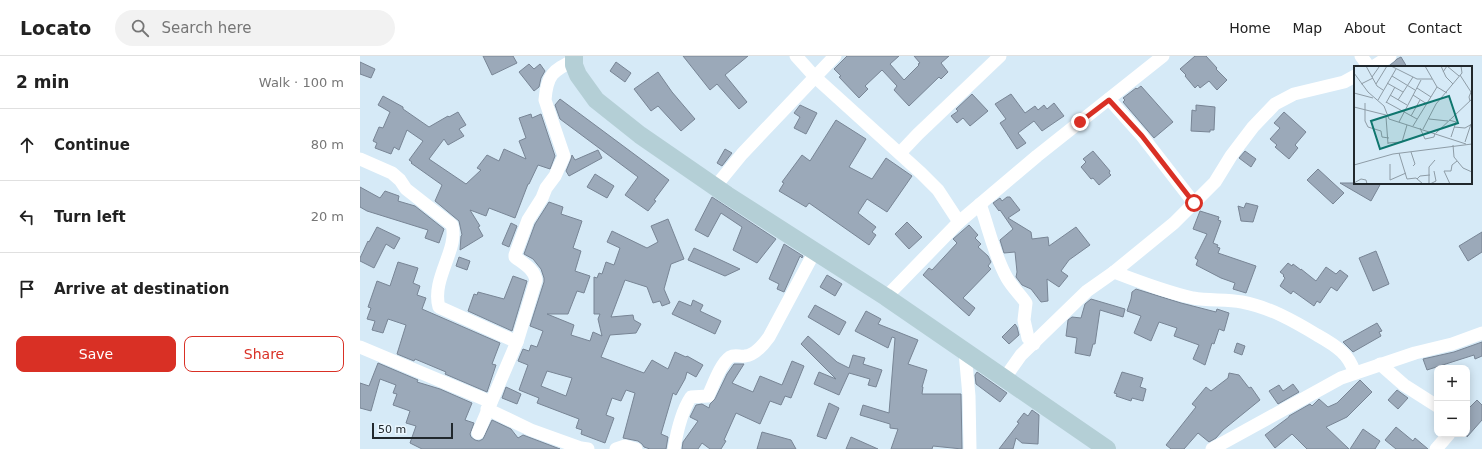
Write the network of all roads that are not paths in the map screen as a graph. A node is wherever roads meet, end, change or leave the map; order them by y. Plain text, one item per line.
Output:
1 (796, 56) edge
2 (835, 56) edge
3 (1000, 56) edge
4 (1163, 56) edge
5 (1361, 56) edge
6 (1390, 56) edge
7 (574, 58) edge
8 (1149, 60) edge
9 (1368, 66) edge
10 (1375, 66) edge
11 (1354, 76) edge
12 (815, 77) junction
13 (1109, 100) junction
14 (900, 153) junction
15 (360, 158) edge
16 (715, 187) junction
17 (1194, 203) junction
18 (980, 204) junction
19 (959, 222) junction
20 (815, 250) junction
21 (1114, 272) junction
22 (886, 297) junction
23 (1482, 333) edge
24 (517, 342) junction
25 (1034, 344) junction
26 (360, 347) edge
27 (965, 352) junction
28 (1380, 364) junction
29 (1355, 373) junction
30 (1004, 378) junction
31 (1434, 404) edge
32 (489, 406) junction
33 (478, 433) dead end
34 (1446, 437) edge
35 (588, 449) edge
36 (616, 449) edge
37 (636, 449) edge
38 (674, 449) edge
39 (970, 449) edge
40 (1107, 449) edge
41 (1212, 449) edge
42 (1436, 449) edge

1 - 12 street
2 - 12 street
3 - 14 street
4 - 8 street
5 - 9 street
6 - 10 street
7 - 16 street
7 - 24 street
8 - 13 street
11 - 17 street
12 - 14 street
12 - 16 street
13 - 17 street
13 - 18 street
14 - 19 street
15 - 24 street
16 - 20 street
17 - 21 street
18 - 19 street
18 - 25 street
19 - 22 street
20 - 22 street
20 - 38 street
21 - 25 street
21 - 29 street
22 - 27 street
23 - 28 street
24 - 32 street
25 - 30 street
26 - 32 street
27 - 30 street
27 - 39 street
28 - 29 street
28 - 31 street
29 - 41 street
30 - 40 street
32 - 33 street
32 - 35 street
34 - 42 street
36 - 37 street

